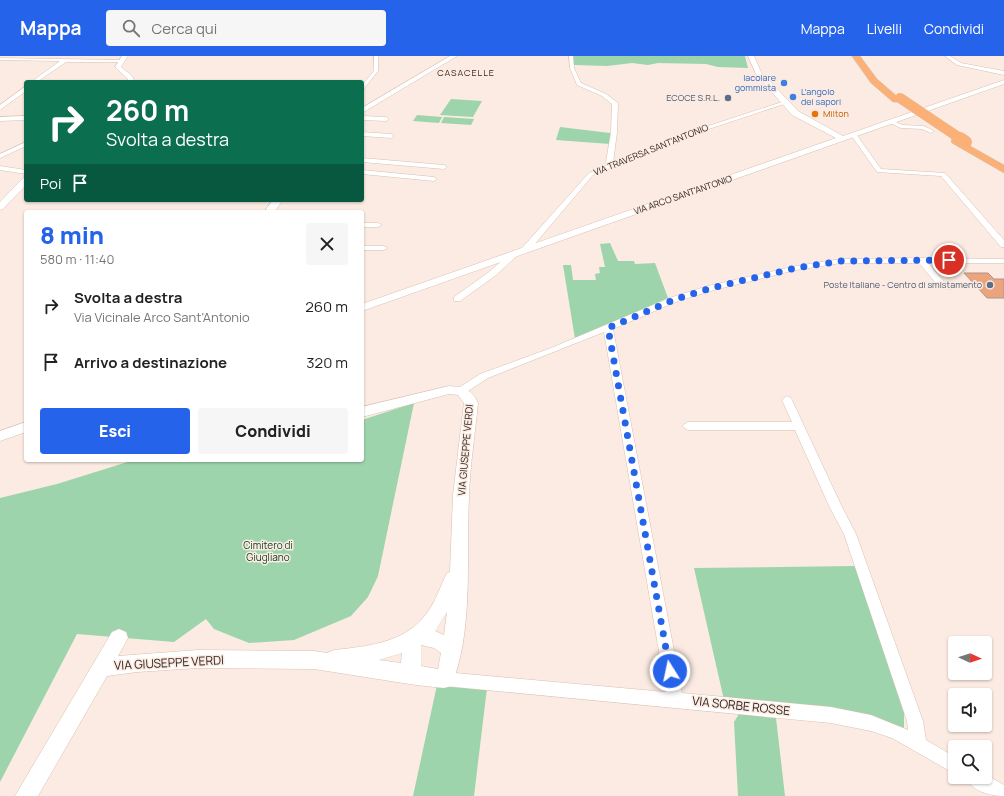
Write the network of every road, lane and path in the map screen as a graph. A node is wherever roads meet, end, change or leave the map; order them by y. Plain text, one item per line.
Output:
1 (376, 56) edge
2 (454, 56) edge
3 (572, 56) edge
4 (751, 56) edge
5 (856, 56) edge
6 (862, 56) edge
7 (947, 56) edge
8 (122, 58) edge
9 (0, 60) edge
10 (65, 60) junction
11 (868, 70) junction
12 (1004, 72) edge
13 (37, 80) edge
14 (131, 80) edge
15 (1004, 82) edge
16 (364, 86) edge
17 (24, 90) edge
18 (784, 103) junction
19 (0, 108) edge
20 (364, 110) edge
21 (24, 118) edge
22 (364, 118) edge
23 (0, 119) edge
24 (18, 119) dead end
25 (386, 119) dead end
26 (892, 122) junction
27 (0, 127) edge
28 (383, 128) dead end
29 (827, 131) junction
30 (931, 131) dead end
31 (364, 134) edge
32 (855, 134) junction
33 (376, 135) junction
34 (391, 136) dead end
35 (843, 139) junction
36 (961, 142) junction
37 (832, 143) junction
38 (24, 145) edge
39 (0, 156) edge
40 (364, 160) edge
41 (1004, 165) edge
42 (612, 166) junction
43 (444, 167) dead end
44 (0, 168) edge
45 (1004, 170) edge
46 (24, 172) edge
47 (364, 172) edge
48 (434, 179) dead end
49 (24, 182) edge
50 (4, 200) edge
51 (0, 207) edge
52 (364, 225) edge
53 (378, 225) dead end
54 (1004, 245) edge
55 (364, 248) edge
56 (384, 248) dead end
57 (525, 250) junction
58 (516, 254) junction
59 (920, 260) junction
60 (1004, 261) edge
61 (952, 286) dead end
62 (457, 299) dead end
63 (364, 307) edge
64 (608, 328) junction
65 (461, 391) junction
66 (787, 400) dead end
67 (364, 411) edge
68 (688, 426) dead end
69 (797, 426) junction
70 (24, 428) edge
71 (0, 436) edge
72 (457, 568) junction
73 (120, 638) dead end
74 (415, 638) junction
75 (451, 656) junction
76 (314, 660) junction
77 (101, 668) junction
78 (416, 676) junction
79 (444, 678) junction
80 (675, 700) junction
81 (918, 743) junction
82 (948, 762) edge
83 (986, 784) edge
84 (1004, 795) edge
85 (26, 796) edge

1 - 16 street
2 - 20 street
3 - 42 street
4 - 18 street
5 - 11 highway
6 - 11 highway
7 - 12 street
8 - 10 street
8 - 14 street
9 - 10 street
10 - 13 street
11 - 36 highway
15 - 26 street, VIA ARCO SANT'ANTONIO
17 - 19 street
18 - 29 street
18 - 42 street, VIA TRAVERSA SANT'ANTONIO
21 - 23 street
22 - 25 street
24 - 27 street
26 - 30 street
26 - 32 street, VIA ARCO SANT'ANTONIO
28 - 33 street
29 - 32 street
29 - 35 street
29 - 37 street
31 - 33 street
32 - 35 street, VIA ARCO SANT'ANTONIO
32 - 54 street
33 - 34 street
35 - 37 street, VIA ARCO SANT'ANTONIO
36 - 41 highway
36 - 45 highway
37 - 57 street, VIA ARCO SANT'ANTONIO
38 - 39 street
40 - 43 street
42 - 57 street, VIA TRAVERSA SANT'ANTONIO
44 - 46 street
47 - 48 street
49 - 50 street
50 - 51 street
52 - 53 street
55 - 56 street
57 - 58 street, VIA ARCO SANT'ANTONIO
58 - 62 street
58 - 63 street, VIA ARCO SANT'ANTONIO
59 - 60 street
59 - 61 street
59 - 64 street
64 - 65 street
64 - 80 street
65 - 67 street, VIA GIUSEPPE VERDI
65 - 72 street, VIA GIUSEPPE VERDI
66 - 69 street
68 - 69 street
69 - 81 street
70 - 71 street
72 - 74 street, VIA GIUSEPPE VERDI
72 - 75 street, VIA GIUSEPPE VERDI
73 - 77 street
74 - 75 street
74 - 76 street, VIA GIUSEPPE VERDI
74 - 78 street
75 - 79 street
76 - 77 street, VIA GIUSEPPE VERDI
76 - 78 street, VIA GIUSEPPE VERDI
77 - 85 street, VIA GIUSEPPE VERDI
78 - 79 street
79 - 80 street, VIA SORBE ROSSE
80 - 81 street, VIA SORBE ROSSE
81 - 82 street, VIA SORBE ROSSE
83 - 84 street

